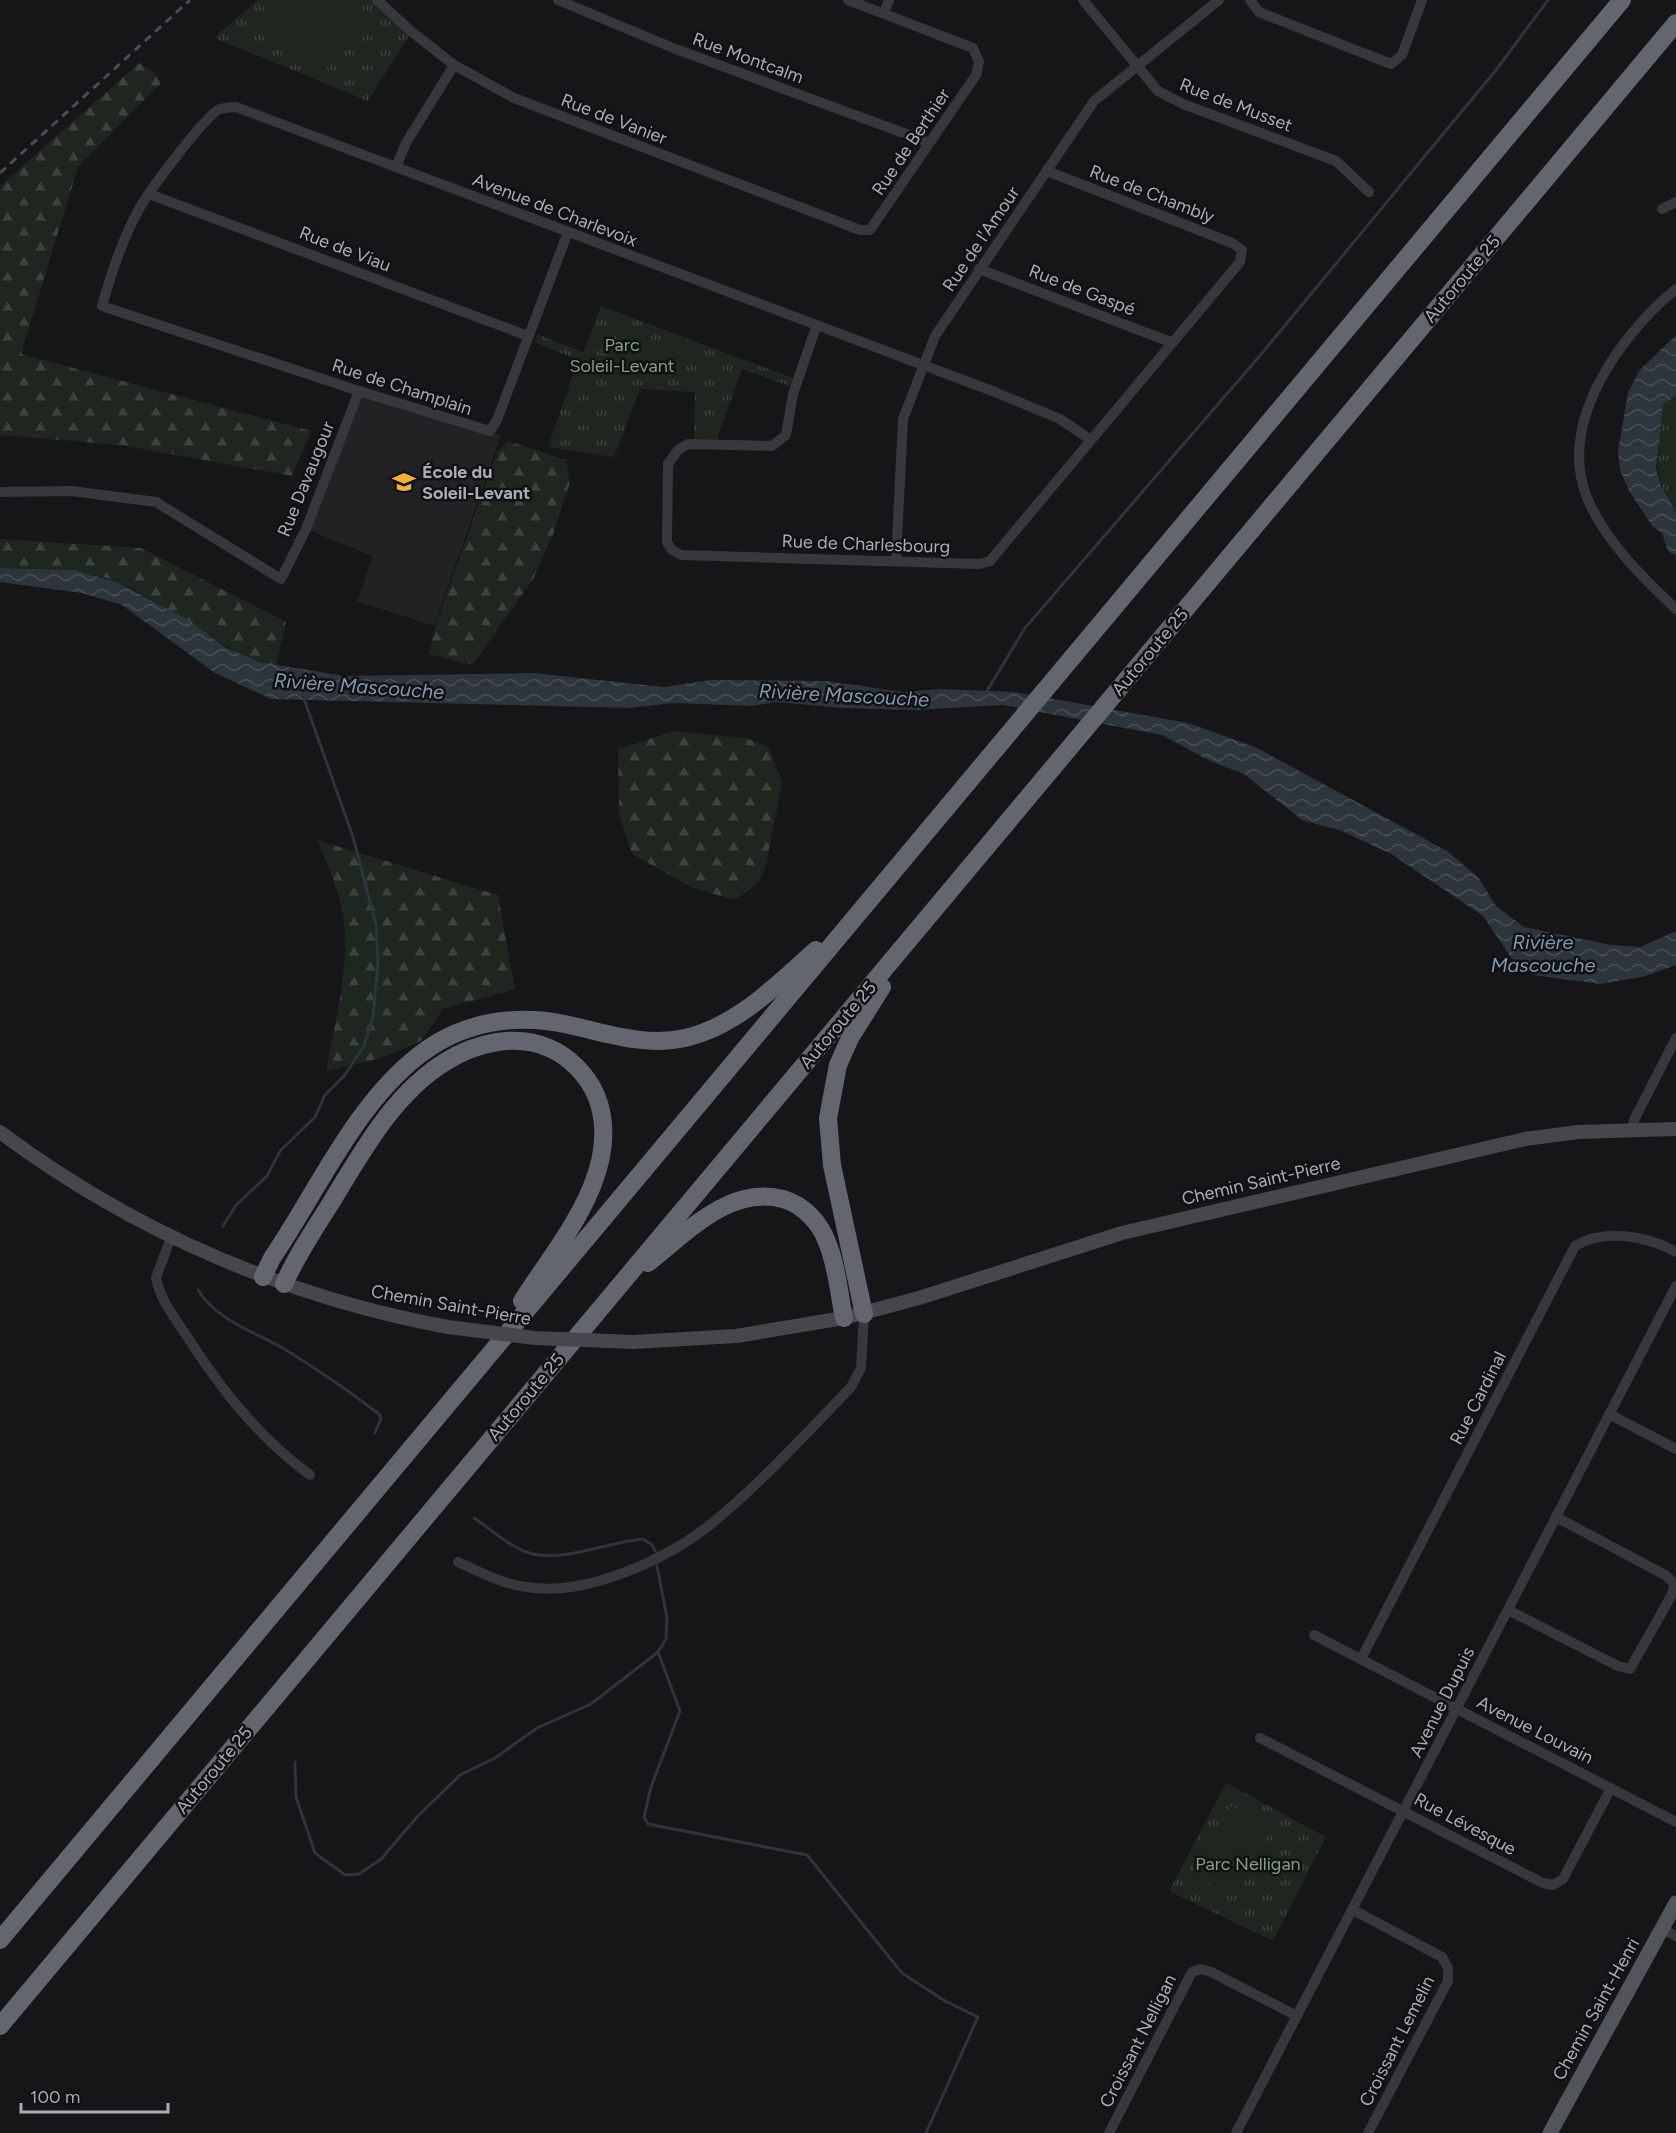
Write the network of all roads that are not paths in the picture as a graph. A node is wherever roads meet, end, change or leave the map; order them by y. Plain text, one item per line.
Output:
1 (377, 0) edge
2 (558, 0) edge
3 (848, 0) edge
4 (889, 0) edge
5 (1083, 0) edge
6 (1219, 0) edge
7 (1250, 0) edge
8 (1422, 0) edge
9 (1622, 0) edge
10 (884, 13) junction
11 (1676, 23) edge
12 (454, 65) junction
13 (1136, 66) junction
14 (928, 142) junction
15 (396, 167) junction
16 (1047, 171) junction
17 (1369, 192) dead end
18 (149, 194) junction
19 (1676, 202) edge
20 (1662, 209) dead end
21 (860, 230) joint
22 (568, 232) junction
23 (1242, 250) joint
24 (979, 269) junction
25 (1676, 289) edge
26 (102, 306) joint
27 (816, 327) junction
28 (528, 336) junction
29 (1173, 343) junction
30 (922, 366) junction
31 (359, 391) junction
32 (1091, 440) junction
33 (0, 492) edge
34 (896, 561) junction
35 (1676, 609) edge
36 (858, 913) junction
37 (920, 927) junction
38 (1676, 1038) edge
39 (1632, 1129) junction
40 (1676, 1129) edge
41 (0, 1132) edge
42 (171, 1237) junction
43 (1676, 1251) edge
44 (263, 1277) junction
45 (284, 1284) junction
46 (621, 1284) junction
47 (1676, 1286) edge
48 (864, 1314) junction
49 (844, 1318) junction
50 (861, 1335) junction
51 (479, 1367) junction
52 (1609, 1414) junction
53 (1676, 1449) edge
54 (310, 1475) dead end
55 (1556, 1517) junction
56 (458, 1562) dead end
57 (1508, 1610) junction
58 (1314, 1635) dead end
59 (1361, 1659) junction
60 (1457, 1709) junction
61 (1260, 1738) dead end
62 (1611, 1788) junction
63 (1405, 1811) junction
64 (1676, 1822) edge
65 (1676, 1903) edge
66 (1353, 1910) junction
67 (1669, 1932) edge
68 (0, 1940) edge
69 (1297, 2016) junction
70 (0, 2026) edge
71 (1109, 2133) edge
72 (1236, 2133) edge
73 (1368, 2133) edge
74 (1550, 2133) edge

1 - 12 street, Rue de Vanier
2 - 14 street, Rue Montcalm
3 - 10 street
4 - 10 street
5 - 13 street, Rue de Musset
6 - 13 street, Rue de l'Amour
7 - 8 street
9 - 36 highway
10 - 14 street, Rue de Berthier
11 - 37 highway, Autoroute 25
12 - 15 street
12 - 21 street, Rue de Vanier
13 - 16 street, Rue de l'Amour
13 - 17 street, Rue de Musset
14 - 21 street, Rue de Berthier
15 - 18 street, Avenue de Charlevoix
15 - 22 street, Avenue de Charlevoix
16 - 23 street, Rue de Chambly
16 - 24 street, Rue de l'Amour
18 - 26 street, Avenue de Charlevoix
18 - 28 street, Rue de Viau
19 - 20 street
22 - 27 street, Avenue de Charlevoix
22 - 28 street, Rue de Champlain
23 - 29 street, Rue de Charlesbourg
24 - 29 street, Rue de Gaspé
24 - 30 street, Rue de l'Amour
25 - 35 street
26 - 31 street, Rue de Champlain
27 - 30 street, Avenue de Charlevoix
27 - 34 street, Rue de Charlesbourg
28 - 31 street, Rue de Champlain
29 - 32 street, Rue de Charlesbourg
30 - 32 street, Avenue de Charlevoix
30 - 34 street, Rue de l'Amour
31 - 33 street, Rue Davaugour
32 - 34 street, Rue de Charlesbourg
36 - 44 highway
36 - 51 highway
37 - 46 highway, Autoroute 25
37 - 48 highway
38 - 39 street
39 - 40 street, Chemin Saint-Pierre
39 - 48 street, Chemin Saint-Pierre
41 - 42 street, Chemin Saint-Pierre
42 - 44 street, Chemin Saint-Pierre
42 - 54 street
43 - 59 street, Rue Cardinal
44 - 45 street, Chemin Saint-Pierre
45 - 49 street, Chemin Saint-Pierre, bridge
45 - 51 highway
46 - 49 highway
46 - 70 highway, Autoroute 25
47 - 52 street, Avenue Dupuis
48 - 49 street, Chemin Saint-Pierre
48 - 50 street
49 - 50 street
50 - 56 street
51 - 68 highway
52 - 53 street
52 - 55 street, Avenue Dupuis
55 - 57 street, Avenue Dupuis
55 - 57 street
57 - 60 street, Avenue Dupuis
58 - 59 street, Avenue Louvain
59 - 60 street, Avenue Louvain
60 - 62 street, Avenue Louvain
60 - 63 street, Avenue Dupuis
61 - 63 street, Rue Lévesque
62 - 63 street, Rue Lévesque
62 - 64 street, Avenue Louvain
63 - 66 street, Avenue Dupuis
65 - 67 main road, Chemin Saint-Henri
66 - 69 street, Avenue Dupuis
66 - 73 street, Croissant Lemelin
67 - 74 main road, Chemin Saint-Henri
69 - 71 street, Croissant Nelligan
69 - 72 street, Avenue Dupuis

